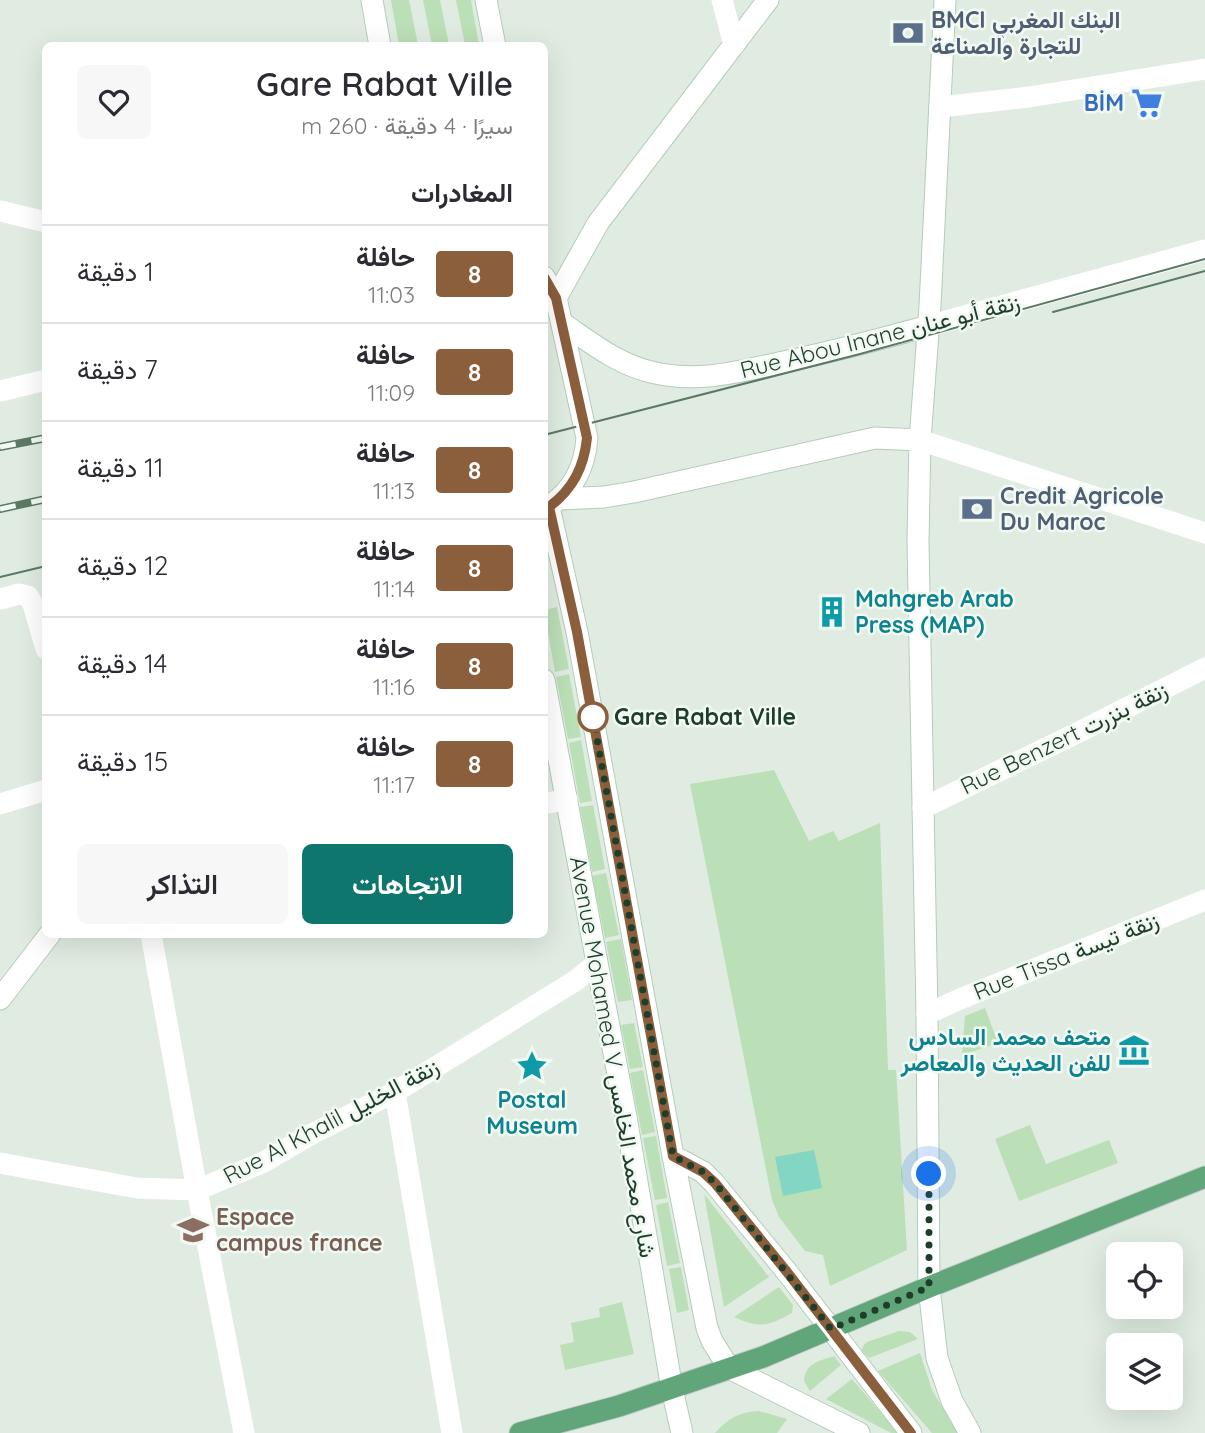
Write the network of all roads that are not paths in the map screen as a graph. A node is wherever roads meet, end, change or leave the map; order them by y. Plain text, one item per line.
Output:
1 (372, 0) edge
2 (486, 0) edge
3 (722, 0) edge
4 (768, 0) edge
5 (945, 0) edge
6 (379, 42) edge
7 (494, 42) edge
8 (734, 45) junction
9 (1205, 69) edge
10 (940, 107) junction
11 (0, 211) edge
12 (42, 221) edge
13 (1205, 250) edge
14 (548, 284) edge
15 (556, 298) junction
16 (562, 323) junction
17 (928, 326) junction
18 (42, 381) edge
19 (0, 391) edge
20 (920, 440) junction
21 (551, 505) edge
22 (1205, 533) edge
23 (37, 592) edge
24 (0, 599) edge
25 (42, 635) edge
26 (1205, 668) edge
27 (548, 701) edge
28 (42, 791) edge
29 (567, 799) junction
30 (548, 803) edge
31 (0, 804) edge
32 (923, 808) junction
33 (1205, 900) edge
34 (52, 938) edge
35 (152, 938) edge
36 (596, 964) junction
37 (0, 999) edge
38 (928, 1014) junction
39 (395, 1092) junction
40 (673, 1156) junction
41 (0, 1163) edge
42 (1205, 1177) edge
43 (197, 1190) junction
44 (929, 1287) junction
45 (831, 1329) junction
46 (729, 1368) junction
47 (672, 1389) junction
48 (244, 1433) edge
49 (452, 1433) edge
50 (520, 1433) edge
51 (682, 1433) edge
52 (859, 1433) edge
53 (911, 1433) edge
54 (970, 1433) edge

1 - 6 main road
2 - 7 main road
3 - 8 main road
4 - 8 main road
5 - 10 main road
8 - 15 main road
9 - 10 main road
10 - 17 main road
11 - 12 main road
13 - 17 main road, Rue Abou Inane زنقة أبو عنان
14 - 15 main road
15 - 16 main road
16 - 17 main road, Rue Abou Inane زنقة أبو عنان
16 - 21 main road
17 - 20 main road
18 - 19 main road
20 - 21 main road
20 - 22 main road
20 - 32 main road
21 - 40 main road, Avenue Mohamed V شارع محمد الخامس
23 - 24 main road
23 - 25 main road
26 - 32 main road, Rue Benzert زنقة بنزرت
27 - 29 main road, Avenue Mohamed V شارع محمد الخامس
28 - 31 main road
29 - 30 main road
29 - 36 main road, Avenue Mohamed V شارع محمد الخامس
32 - 38 main road
33 - 38 main road, Rue Tissa زنقة تيسة
34 - 37 main road
35 - 43 main road
36 - 39 main road, Rue Al Khalil زنقة الخليل
36 - 47 main road, Avenue Mohamed V شارع محمد الخامس
38 - 44 main road
39 - 43 main road, Rue Al Khalil زنقة الخليل
39 - 49 main road
40 - 45 main road, Avenue Mohamed V شارع محمد الخامس
40 - 46 main road, Avenue Mohamed V شارع محمد الخامس
41 - 43 main road, Rue Al Khalil زنقة الخليل
42 - 44 main road
43 - 48 main road
44 - 45 main road
44 - 54 main road
45 - 46 main road
45 - 53 main road, Avenue Mohamed V شارع محمد الخامس
46 - 47 main road
46 - 52 main road
47 - 50 main road
47 - 51 main road, Avenue Mohamed V شارع محمد الخامس

